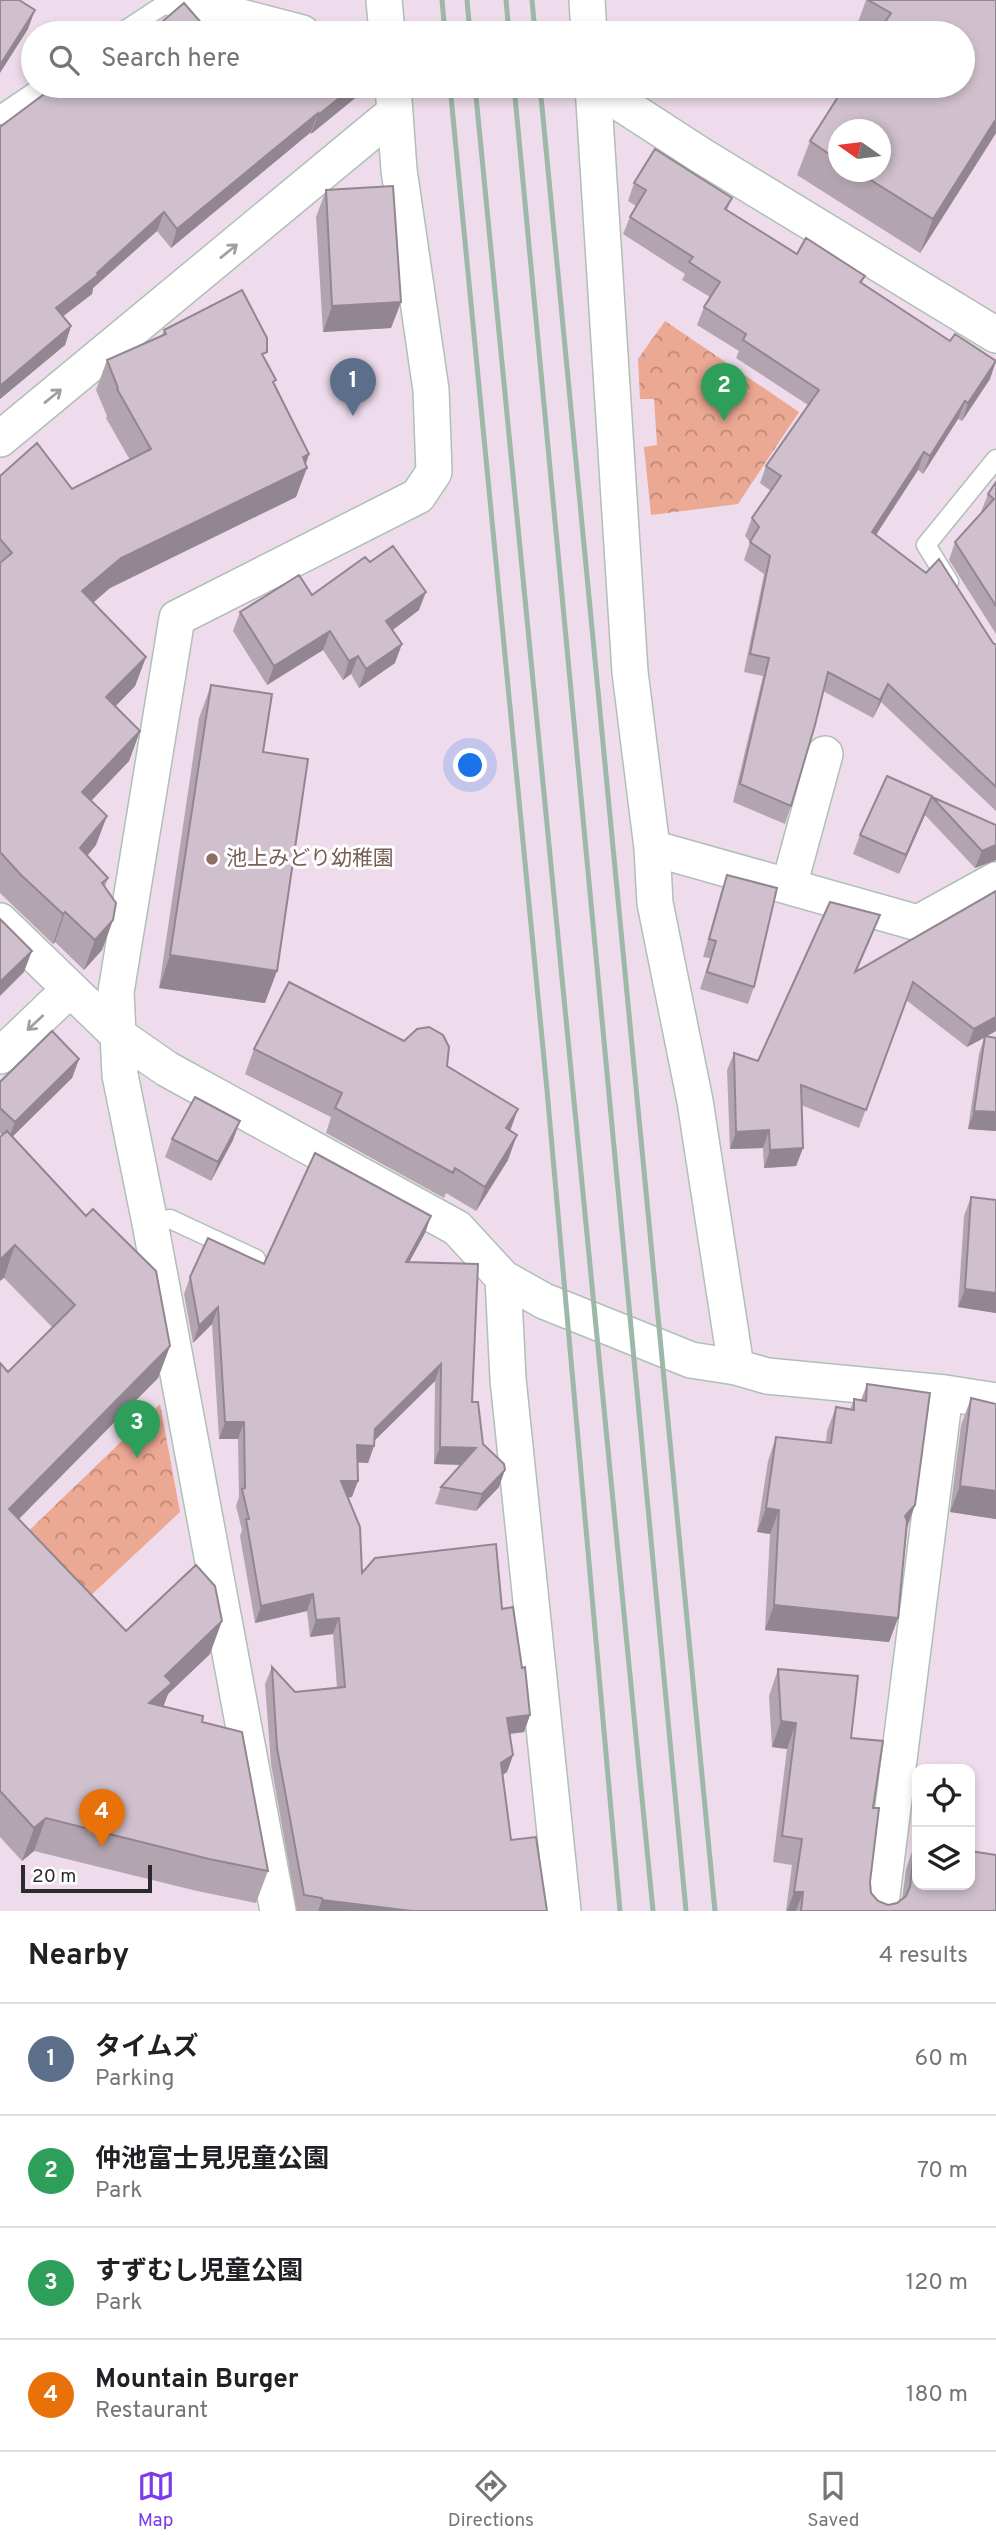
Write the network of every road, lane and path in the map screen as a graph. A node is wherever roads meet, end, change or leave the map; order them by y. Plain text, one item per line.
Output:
1 (174, 0) edge
2 (384, 0) edge
3 (587, 0) edge
4 (140, 21) edge
5 (255, 21) edge
6 (386, 21) edge
7 (588, 21) edge
8 (25, 98) edge
9 (595, 98) edge
10 (613, 98) edge
11 (394, 99) edge
12 (0, 115) edge
13 (996, 335) edge
14 (0, 439) edge
15 (996, 459) edge
16 (961, 600) edge
17 (825, 754) dead end
18 (652, 848) junction
19 (996, 880) edge
20 (789, 886) junction
21 (0, 921) edge
22 (69, 990) junction
23 (118, 1035) junction
24 (0, 1056) edge
25 (150, 1223) junction
26 (256, 1259) edge
27 (503, 1278) junction
28 (736, 1367) junction
29 (945, 1393) junction
30 (996, 1401) edge
31 (278, 1911) edge
32 (563, 1911) edge
33 (880, 1911) edge

1 - 4 lane
1 - 5 street
2 - 6 street
3 - 7 street
8 - 12 lane
9 - 18 street
10 - 13 street
14 -> 11 street
11 - 23 street
15 - 16 lane
17 - 20 street
18 - 20 street
18 - 28 street
19 - 20 street
21 - 22 street
22 - 23 street
22 -> 24 street
23 - 25 street
23 - 27 street
25 - 26 lane
25 - 31 street
27 - 28 street
27 - 32 street
28 - 29 street
29 - 30 street
29 - 33 street

